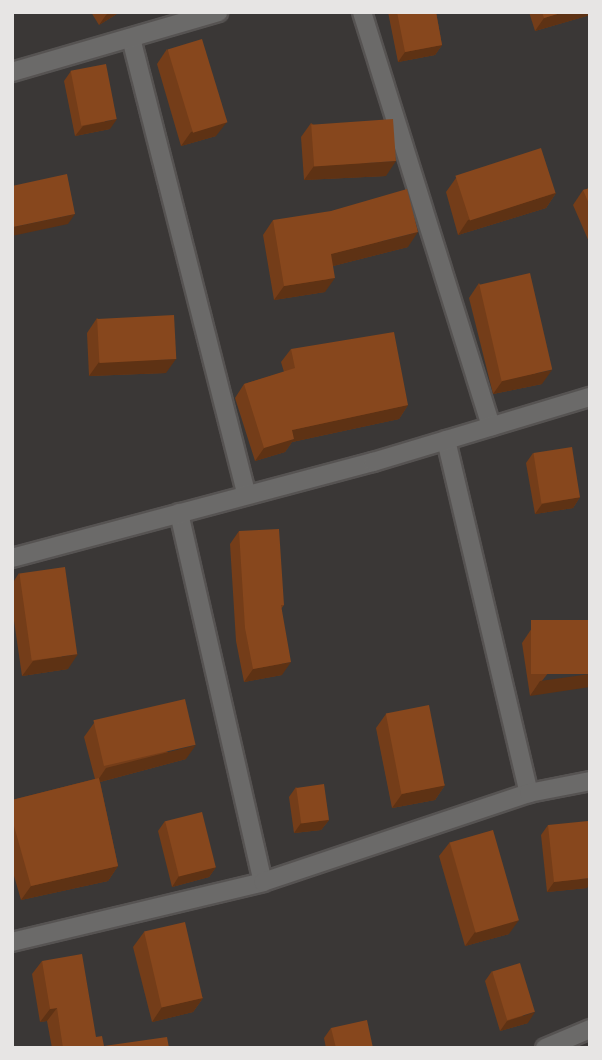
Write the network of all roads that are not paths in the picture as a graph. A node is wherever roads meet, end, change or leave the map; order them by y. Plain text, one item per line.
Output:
1 (218, 12) edge
2 (362, 12) edge
3 (131, 38) junction
4 (12, 72) edge
5 (590, 397) edge
6 (491, 426) junction
7 (446, 440) junction
8 (247, 495) junction
9 (179, 513) junction
10 (12, 558) edge
11 (590, 781) edge
12 (529, 793) junction
13 (263, 881) junction
14 (12, 942) edge
15 (590, 1029) edge
16 (545, 1048) edge

1 - 3 street
2 - 6 street
3 - 4 street
3 - 8 street
5 - 6 street
6 - 7 street
7 - 8 street
7 - 12 street
8 - 9 street
9 - 10 street
9 - 13 street
11 - 12 street
12 - 13 street
13 - 14 street
15 - 16 street

